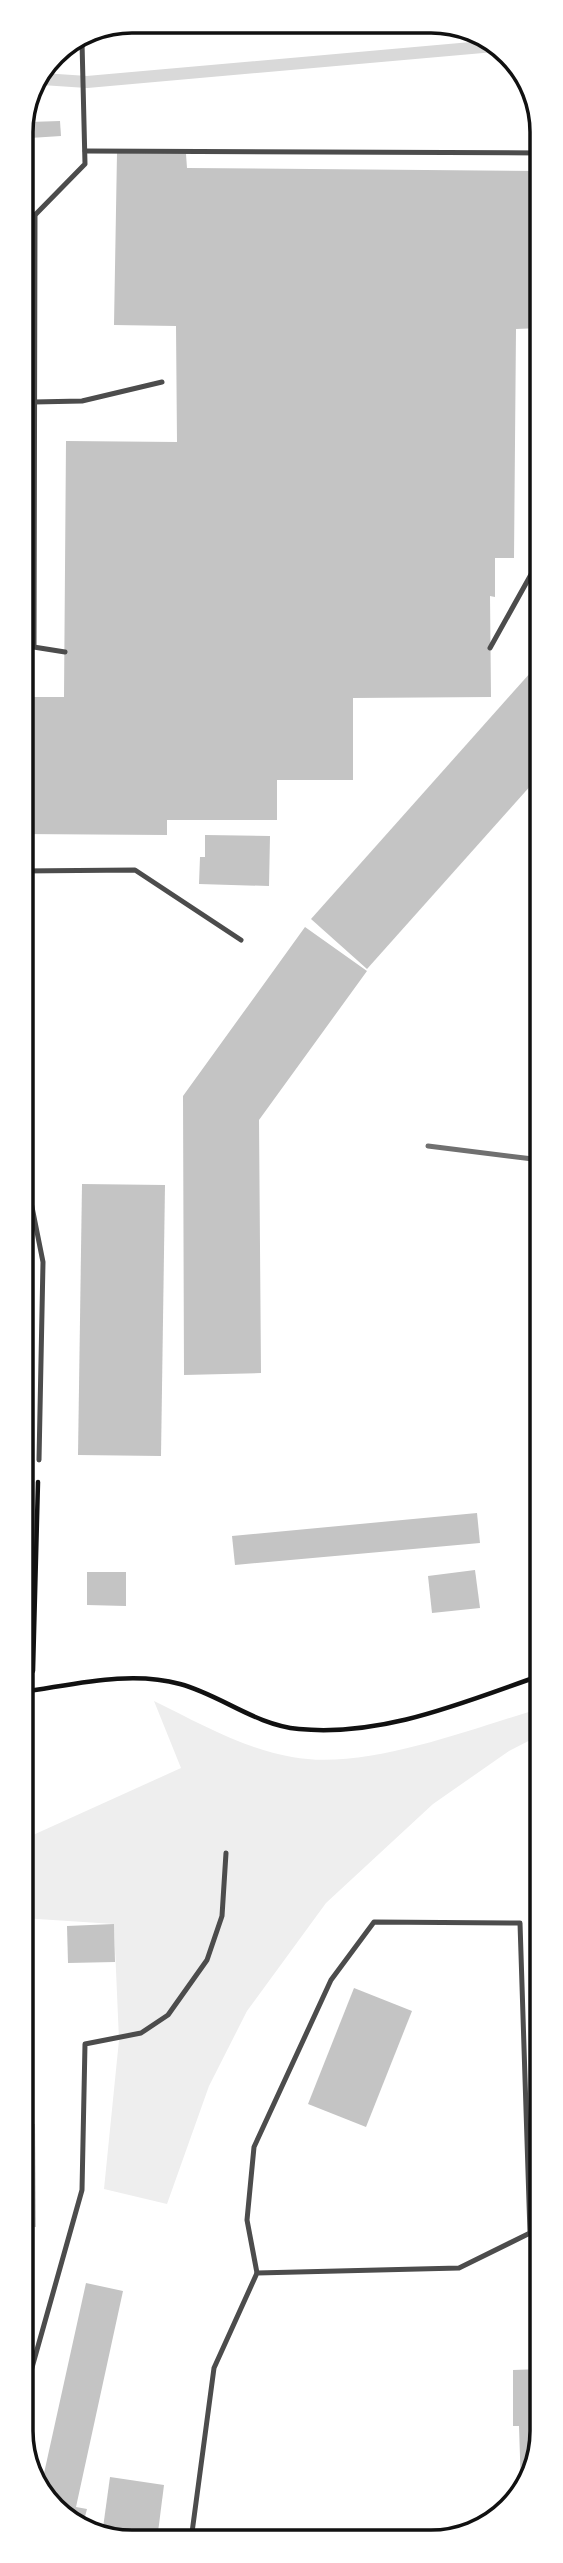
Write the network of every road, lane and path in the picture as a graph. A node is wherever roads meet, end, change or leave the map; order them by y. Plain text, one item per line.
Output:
1 (82, 48) edge
2 (85, 151) junction
3 (530, 153) edge
4 (35, 215) joint
5 (162, 382) dead end
6 (34, 402) junction
7 (530, 576) edge
8 (34, 645) joint
9 (490, 648) dead end
10 (65, 652) dead end
11 (33, 870) edge
12 (241, 940) dead end
13 (33, 1212) edge
14 (39, 1460) joint
15 (33, 1671) dead end
16 (530, 1679) edge
17 (33, 1691) edge
18 (226, 1853) dead end
19 (530, 2233) joint
20 (257, 2273) junction
21 (33, 2364) edge
22 (192, 2530) edge

1 - 2 lane
2 - 3 lane
2 - 4 lane
4 - 6 lane
5 - 6 lane
6 - 8 lane
7 - 9 lane
8 - 10 lane
11 - 12 lane
13 - 14 lane
14 - 15 path
16 - 17 path
18 - 21 lane
19 - 20 lane
19 - 20 lane
20 - 22 lane

